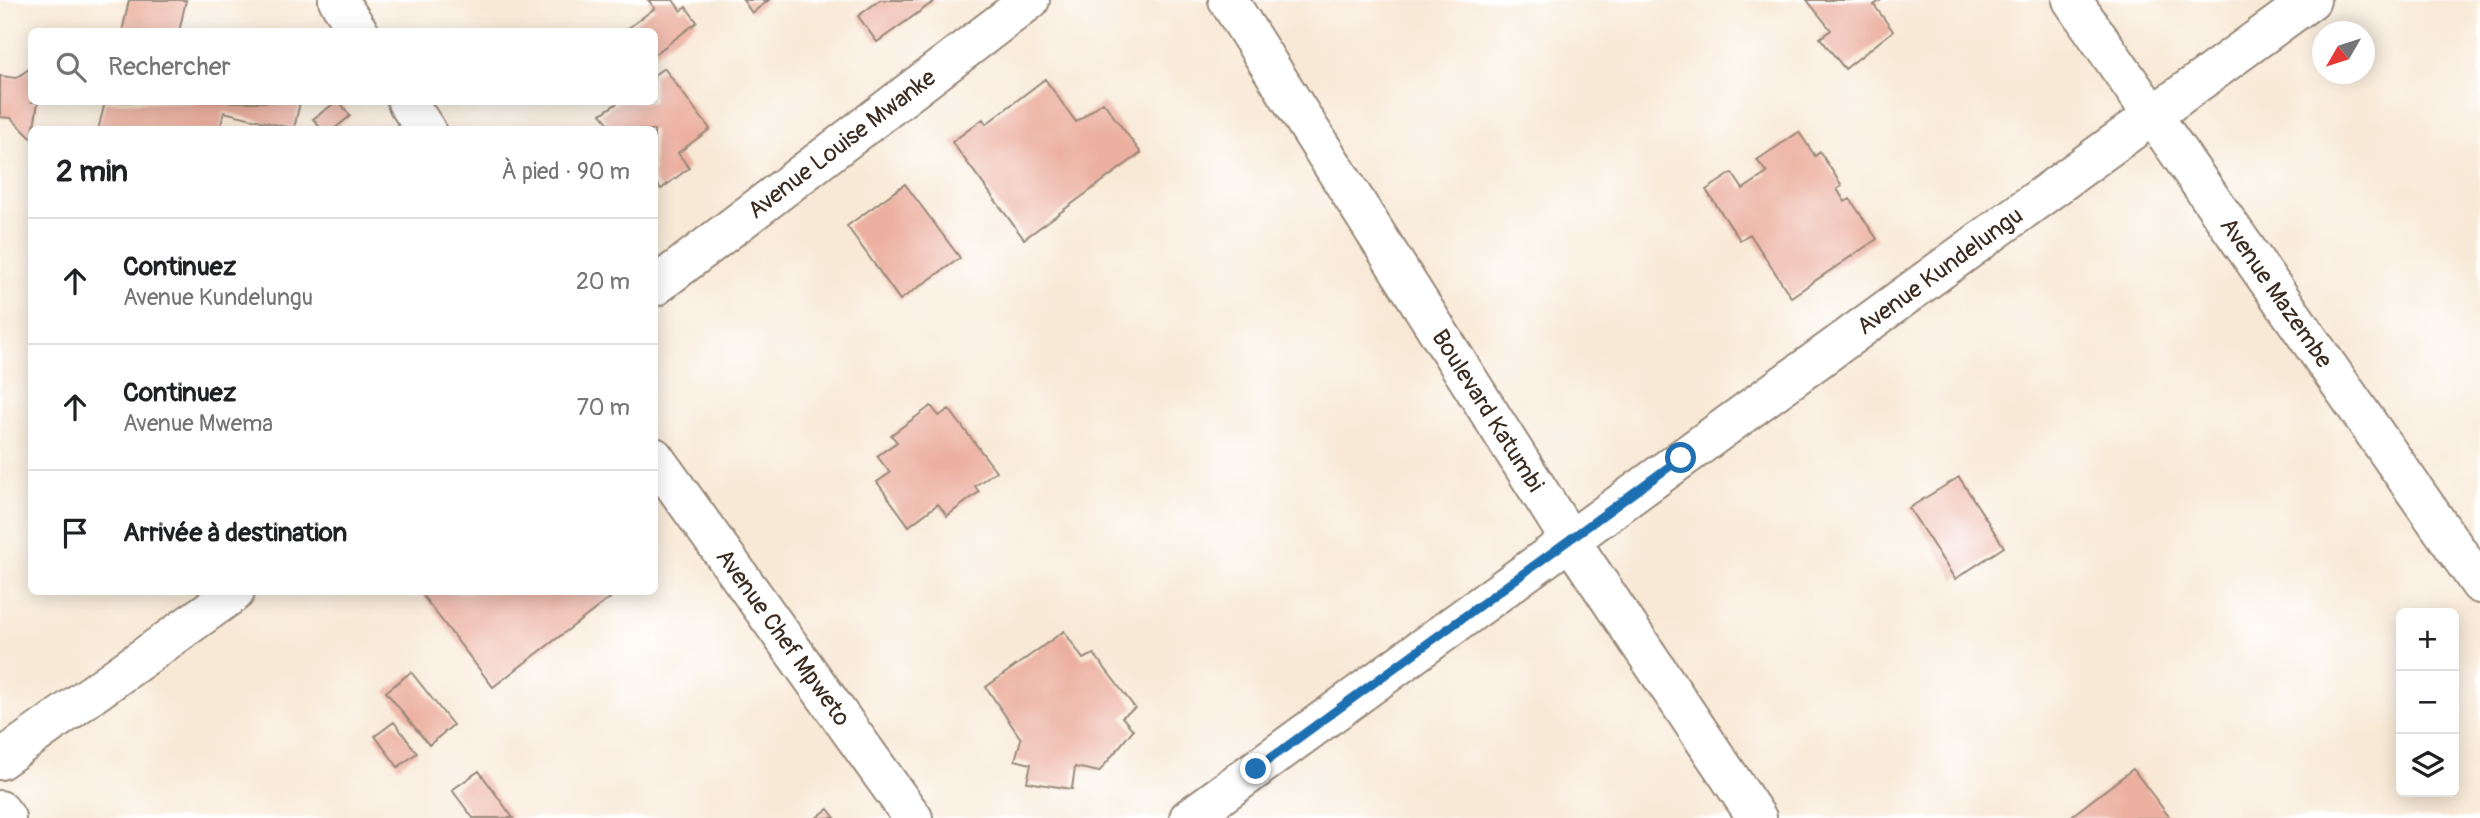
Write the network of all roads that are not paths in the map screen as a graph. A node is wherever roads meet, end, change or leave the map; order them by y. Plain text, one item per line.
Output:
1 (338, 0) edge
2 (1030, 0) edge
3 (1228, 0) edge
4 (2072, 0) edge
5 (2311, 0) edge
6 (356, 28) edge
7 (409, 105) edge
8 (2151, 115) junction
9 (423, 126) edge
10 (658, 284) edge
11 (658, 463) edge
12 (1570, 540) junction
13 (2480, 584) edge
14 (231, 595) edge
15 (0, 761) edge
16 (0, 810) edge
17 (6, 818) edge
18 (913, 818) edge
19 (1189, 818) edge
20 (1757, 818) edge

1 - 6 street
2 - 10 street, Avenue Louise Mwanke
3 - 12 street, Boulevard Katumbi
4 - 8 street, Avenue Mazembe
5 - 8 street, Avenue Kundelungu
7 - 9 street
8 - 12 street, Avenue Kundelungu
8 - 13 street, Avenue Mazembe
11 - 18 street, Avenue Chef Mpweto
12 - 19 street, Avenue Kundelungu
12 - 20 street, Boulevard Katumbi
14 - 15 street
16 - 17 street

